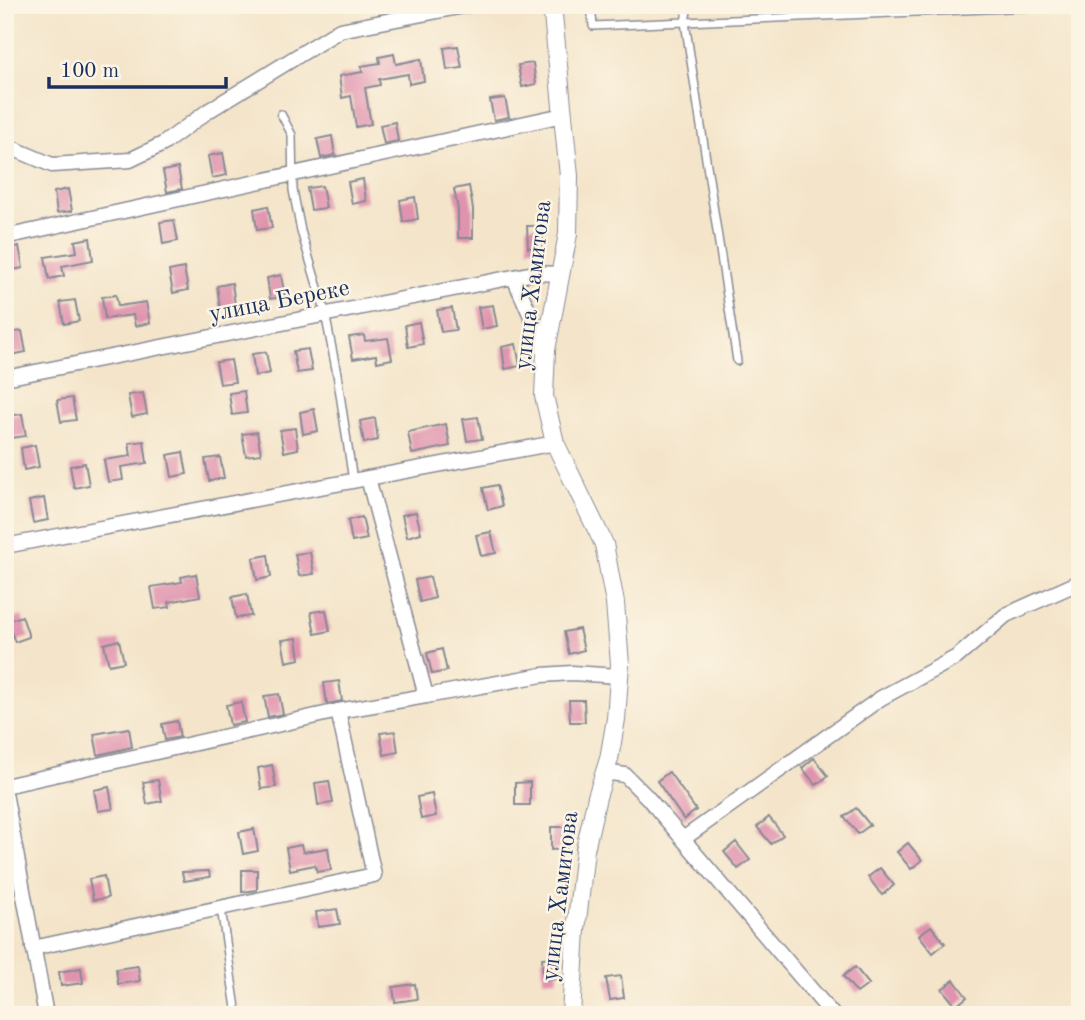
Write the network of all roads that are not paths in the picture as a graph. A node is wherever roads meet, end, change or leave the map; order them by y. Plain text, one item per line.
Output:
1 (469, 5) edge
2 (552, 5) edge
3 (591, 5) edge
4 (688, 5) edge
5 (1034, 7) edge
6 (685, 22) junction
7 (281, 114) dead end
8 (563, 115) junction
9 (5, 145) edge
10 (293, 173) junction
11 (5, 237) edge
12 (561, 274) junction
13 (514, 278) junction
14 (325, 314) junction
15 (546, 350) junction
16 (737, 361) dead end
17 (5, 378) edge
18 (555, 443) junction
19 (368, 478) junction
20 (353, 481) junction
21 (5, 546) edge
22 (1080, 582) edge
23 (619, 676) junction
24 (426, 696) junction
25 (338, 711) junction
26 (604, 772) junction
27 (5, 786) edge
28 (5, 793) edge
29 (683, 839) junction
30 (221, 908) junction
31 (33, 948) junction
32 (46, 1015) edge
33 (237, 1015) edge
34 (571, 1015) edge
35 (833, 1015) edge

1 - 9 street
2 - 8 street, улица Хамитова
3 - 6 lane
4 - 6 lane
5 - 6 lane
6 - 16 lane
7 - 10 lane
8 - 10 street
8 - 12 street, улица Хамитова
10 - 11 street
10 - 14 lane
12 - 13 street, улица Береке
12 - 15 street, улица Хамитова
13 - 14 street, улица Береке
13 - 15 street
14 - 17 street, улица Береке
14 - 20 lane
15 - 18 street, улица Хамитова
18 - 19 street
18 - 23 street, улица Хамитова
19 - 20 street
19 - 24 street
20 - 21 street
22 - 29 street
23 - 24 street
23 - 26 street, улица Хамитова
24 - 25 street
25 - 27 street
25 - 30 street
26 - 29 street
26 - 34 street, улица Хамитова
28 - 31 street
29 - 35 street
30 - 31 street
30 - 33 lane
31 - 32 street

